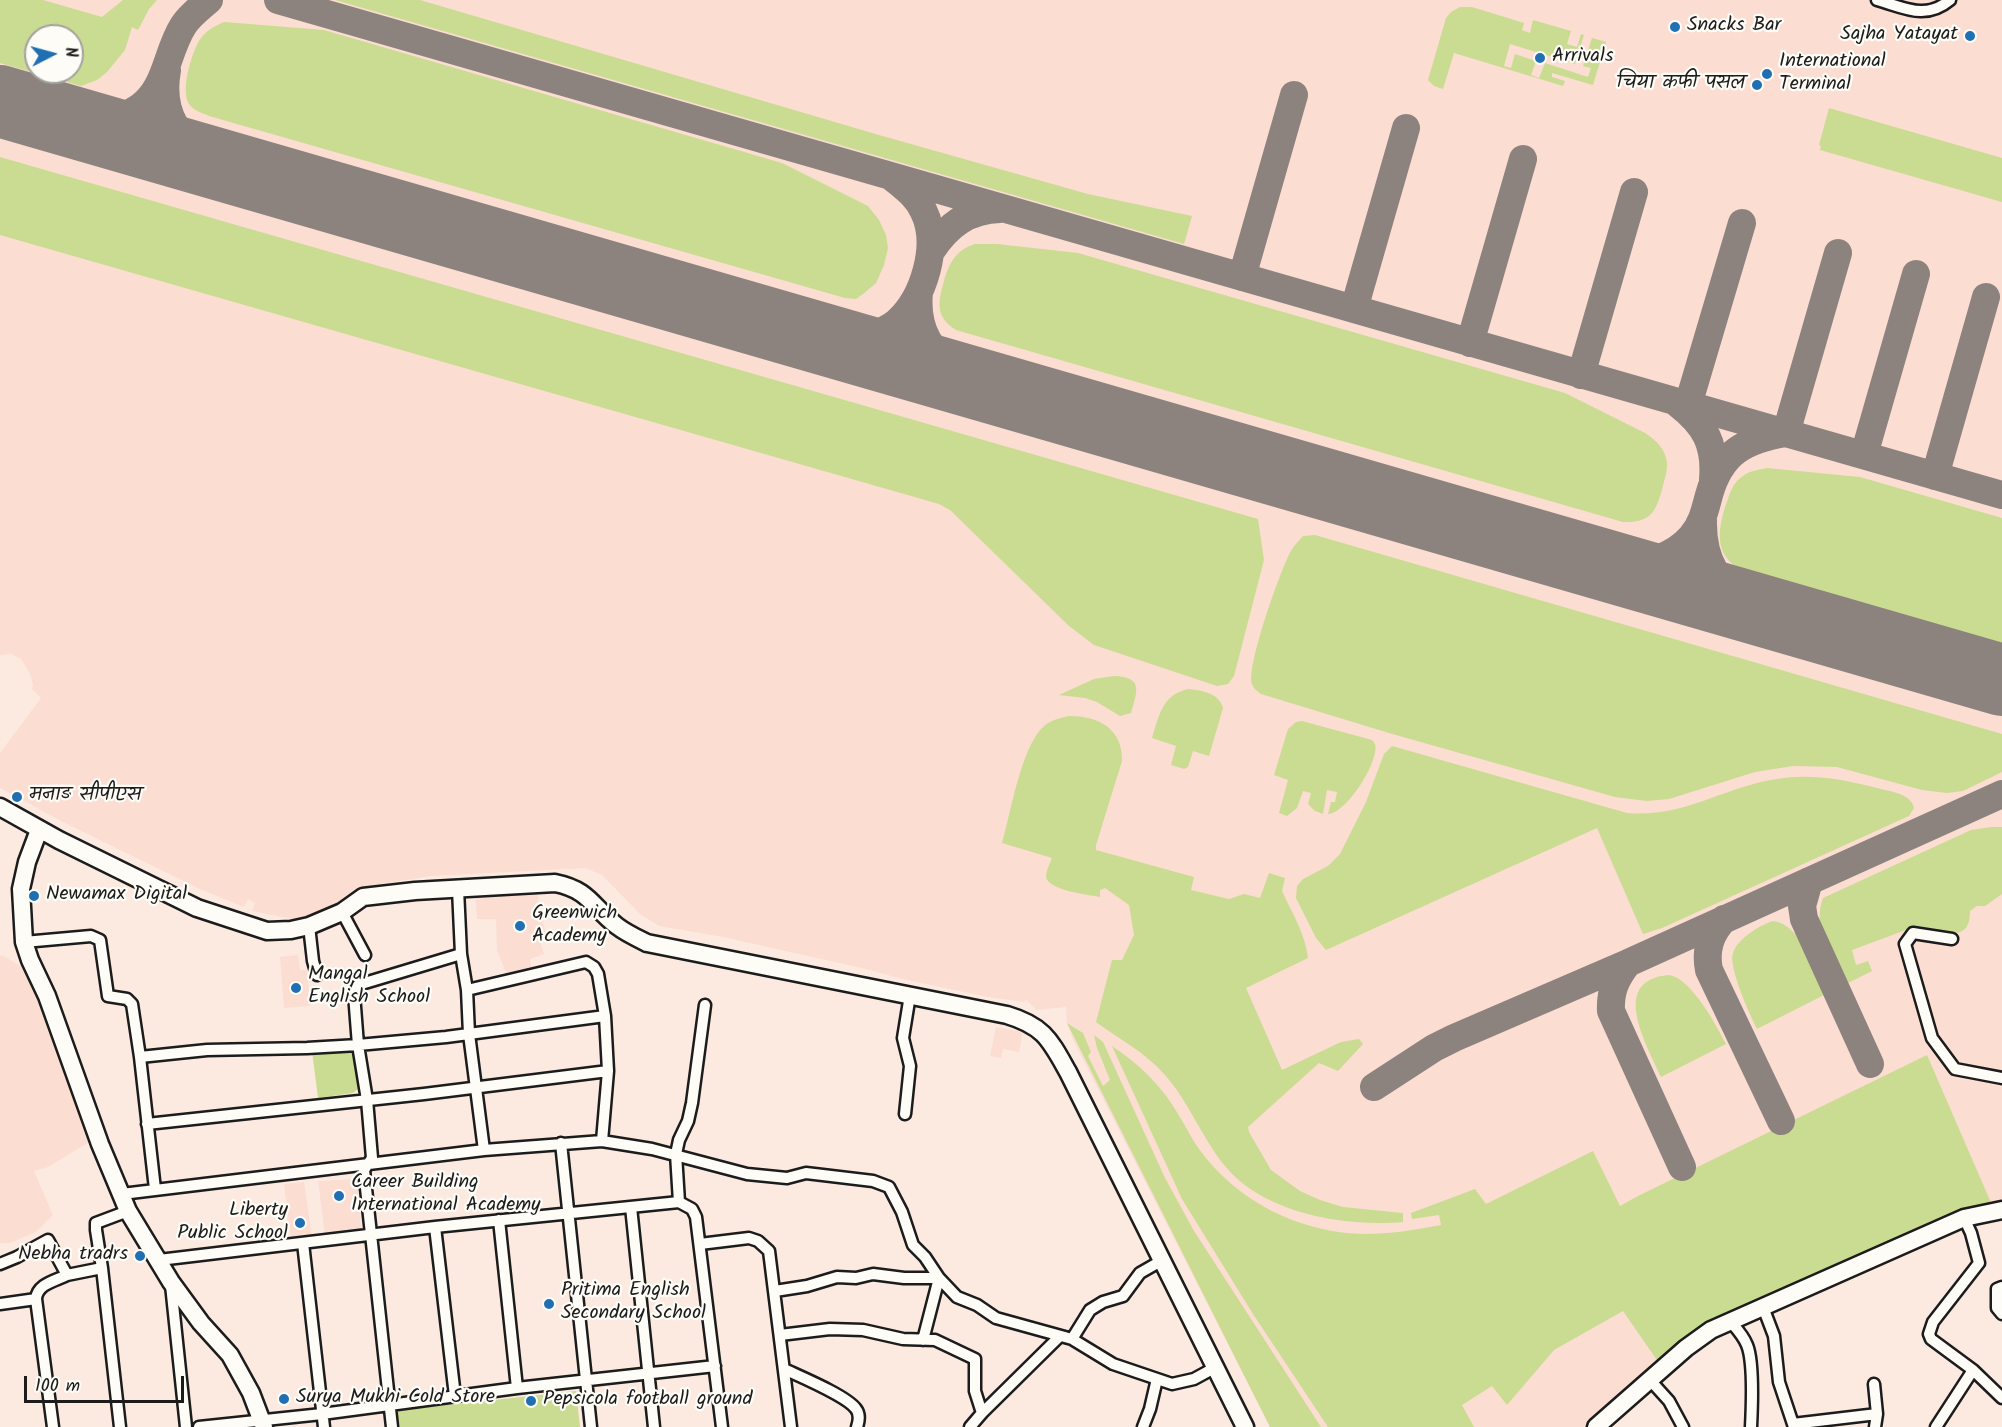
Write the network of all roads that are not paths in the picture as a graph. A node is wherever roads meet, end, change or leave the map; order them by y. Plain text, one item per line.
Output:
1 (1876, 0) edge
2 (1950, 0) edge
3 (1893, 3) edge
4 (0, 807) edge
5 (39, 830) junction
6 (458, 889) junction
7 (342, 912) junction
8 (309, 926) junction
9 (1952, 939) dead end
10 (24, 942) junction
11 (461, 954) junction
12 (365, 955) dead end
13 (317, 975) dead end
14 (468, 990) junction
15 (910, 996) junction
16 (705, 1005) dead end
17 (605, 1016) junction
18 (469, 1034) junction
19 (358, 1045) junction
20 (140, 1057) junction
21 (608, 1071) junction
22 (2002, 1077) edge
23 (476, 1086) junction
24 (367, 1100) junction
25 (905, 1114) dead end
26 (147, 1124) junction
27 (602, 1141) junction
28 (561, 1143) junction
29 (484, 1150) junction
30 (676, 1154) junction
31 (367, 1163) junction
32 (154, 1189) junction
33 (122, 1194) junction
34 (679, 1202) junction
35 (631, 1207) junction
36 (2002, 1210) edge
37 (128, 1211) junction
38 (568, 1214) junction
39 (1964, 1218) junction
40 (499, 1220) junction
41 (435, 1227) junction
42 (370, 1235) junction
43 (303, 1243) junction
44 (700, 1244) junction
45 (159, 1260) junction
46 (1161, 1261) junction
47 (0, 1264) edge
48 (102, 1268) junction
49 (67, 1275) junction
50 (939, 1278) junction
51 (171, 1282) junction
52 (2002, 1287) edge
53 (775, 1291) junction
54 (36, 1299) junction
55 (0, 1304) edge
56 (1763, 1307) junction
57 (2002, 1314) edge
58 (1730, 1321) junction
59 (780, 1335) junction
60 (1060, 1336) junction
61 (1072, 1339) junction
62 (923, 1340) junction
63 (715, 1366) junction
64 (1215, 1368) junction
65 (784, 1369) junction
66 (1973, 1370) junction
67 (650, 1373) junction
68 (1156, 1379) junction
69 (1650, 1380) junction
70 (586, 1381) junction
71 (1874, 1384) dead end
72 (517, 1388) junction
73 (455, 1396) junction
74 (2002, 1398) edge
75 (389, 1404) junction
76 (982, 1413) junction
77 (322, 1414) junction
78 (1876, 1414) junction
79 (263, 1423) edge
80 (1793, 1425) edge
81 (53, 1427) edge
82 (120, 1427) edge
83 (186, 1427) edge
84 (199, 1427) edge
85 (324, 1427) edge
86 (392, 1427) edge
87 (591, 1427) edge
88 (654, 1427) edge
89 (722, 1427) edge
90 (791, 1427) edge
91 (857, 1427) edge
92 (970, 1427) edge
93 (1143, 1427) edge
94 (1245, 1427) edge
95 (1596, 1427) edge
96 (1683, 1427) edge
97 (1751, 1427) edge
98 (1875, 1427) edge
99 (1936, 1427) edge

1 - 3 street
2 - 3 street
4 - 5 main road
5 - 8 main road
5 - 10 main road
6 - 7 main road
6 - 11 street
6 - 15 main road
7 - 8 main road
7 - 12 street
8 - 13 street
9 - 22 street
10 - 20 street
10 - 33 main road
11 - 14 street
11 - 19 street
14 - 17 street
14 - 18 street
15 - 25 street
15 - 46 main road
16 - 30 street
17 - 18 street
17 - 21 street
18 - 19 street
18 - 23 street
19 - 20 street
19 - 24 street
20 - 26 street
21 - 23 street
21 - 27 street
23 - 24 street
23 - 29 street
24 - 26 street
24 - 31 street
26 - 32 street
27 - 28 street
27 - 30 street
28 - 29 street
28 - 38 street
29 - 31 street
30 - 34 street
30 - 50 street
31 - 32 street
31 - 42 street
32 - 33 street
33 - 37 main road
34 - 35 street
34 - 44 street
35 - 38 street
35 - 67 street
36 - 39 main road
37 - 45 main road
37 - 48 street
38 - 40 street
38 - 70 street
39 - 56 main road
39 - 66 street
40 - 41 street
40 - 72 street
41 - 42 street
41 - 73 street
42 - 43 street
42 - 75 street
43 - 45 street
43 - 77 street
44 - 53 street
44 - 63 street
45 - 51 main road
46 - 61 street
46 - 64 main road
47 - 49 street
48 - 49 street
48 - 82 street
49 - 54 street
50 - 53 street
50 - 60 street
50 - 62 street
51 - 79 main road
51 - 83 street
52 - 57 street
53 - 59 street
54 - 55 street
54 - 81 street
56 - 58 main road
56 - 80 street
58 - 69 main road
58 - 97 street
59 - 62 street
59 - 65 street
60 - 61 street
60 - 76 street
61 - 68 street
62 - 76 street
63 - 67 street
63 - 89 street
64 - 68 street
64 - 94 main road
65 - 90 street
65 - 91 street
66 - 74 street
66 - 99 street
67 - 70 street
67 - 88 street
68 - 93 street
69 - 95 main road
69 - 96 street
70 - 72 street
70 - 87 street
71 - 78 street
72 - 73 street
73 - 75 street
75 - 77 street
75 - 86 street
76 - 92 street
77 - 79 street
77 - 85 street
78 - 80 street
78 - 98 street
79 - 84 street

